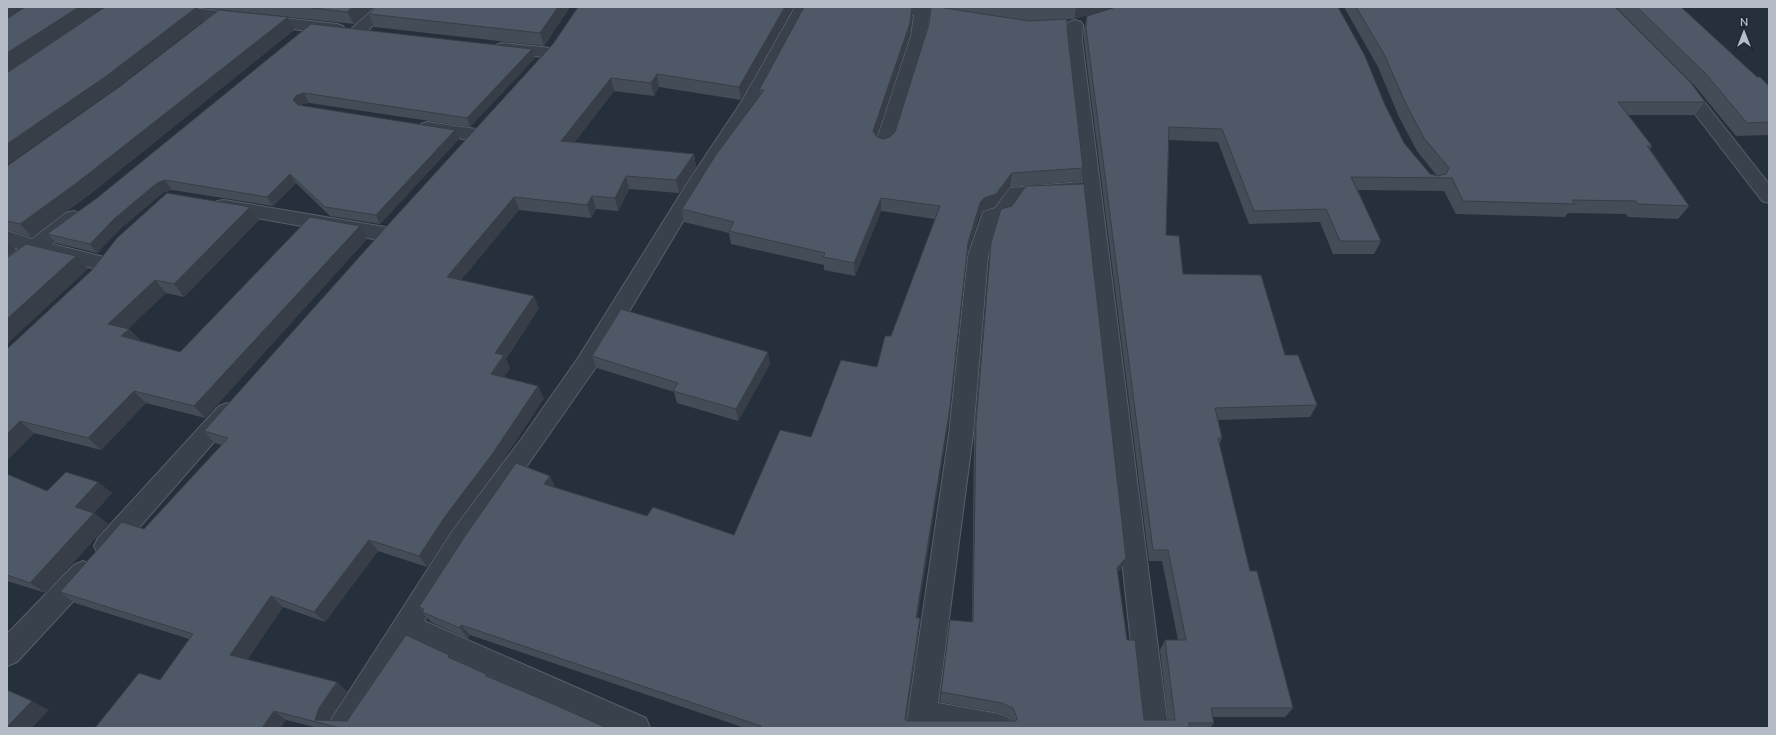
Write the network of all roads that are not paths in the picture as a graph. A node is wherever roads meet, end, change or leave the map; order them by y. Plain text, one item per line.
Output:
1 (141, 7) edge
2 (385, 7) edge
3 (803, 7) edge
4 (912, 8) edge
5 (223, 16) junction
6 (974, 19) edge
7 (1076, 24) dead end
8 (311, 27) junction
9 (205, 30) edge
10 (358, 31) junction
11 (381, 34) edge
12 (293, 41) edge
13 (488, 46) edge
14 (534, 71) edge
15 (1671, 74) edge
16 (492, 118) edge
17 (408, 124) edge
18 (476, 135) junction
19 (884, 144) edge
20 (460, 153) edge
21 (1092, 188) junction
22 (1769, 197) edge
23 (204, 203) edge
24 (84, 210) edge
25 (7, 238) edge
26 (34, 247) junction
27 (116, 248) edge
28 (369, 252) edge
29 (101, 263) junction
30 (7, 268) edge
31 (90, 282) edge
32 (238, 400) edge
33 (406, 626) junction
34 (8, 652) edge
35 (921, 721) edge
36 (342, 728) edge
37 (636, 728) edge
38 (999, 728) edge
39 (1154, 728) edge

1 - 5 street
2 - 10 street
3 - 33 street
4 - 6 street
4 - 19 street
5 - 8 street
5 - 9 street
7 - 21 street
8 - 10 street
8 - 12 street
10 - 11 street
13 - 14 street
15 - 22 street
16 - 18 street
17 - 18 street
18 - 20 street
21 - 35 street
21 - 39 street
23 - 28 street
24 - 26 street
25 - 26 street
26 - 29 street
26 - 30 street
27 - 29 street
29 - 31 street
32 - 34 street
33 - 36 street
33 - 37 street
35 - 38 street

